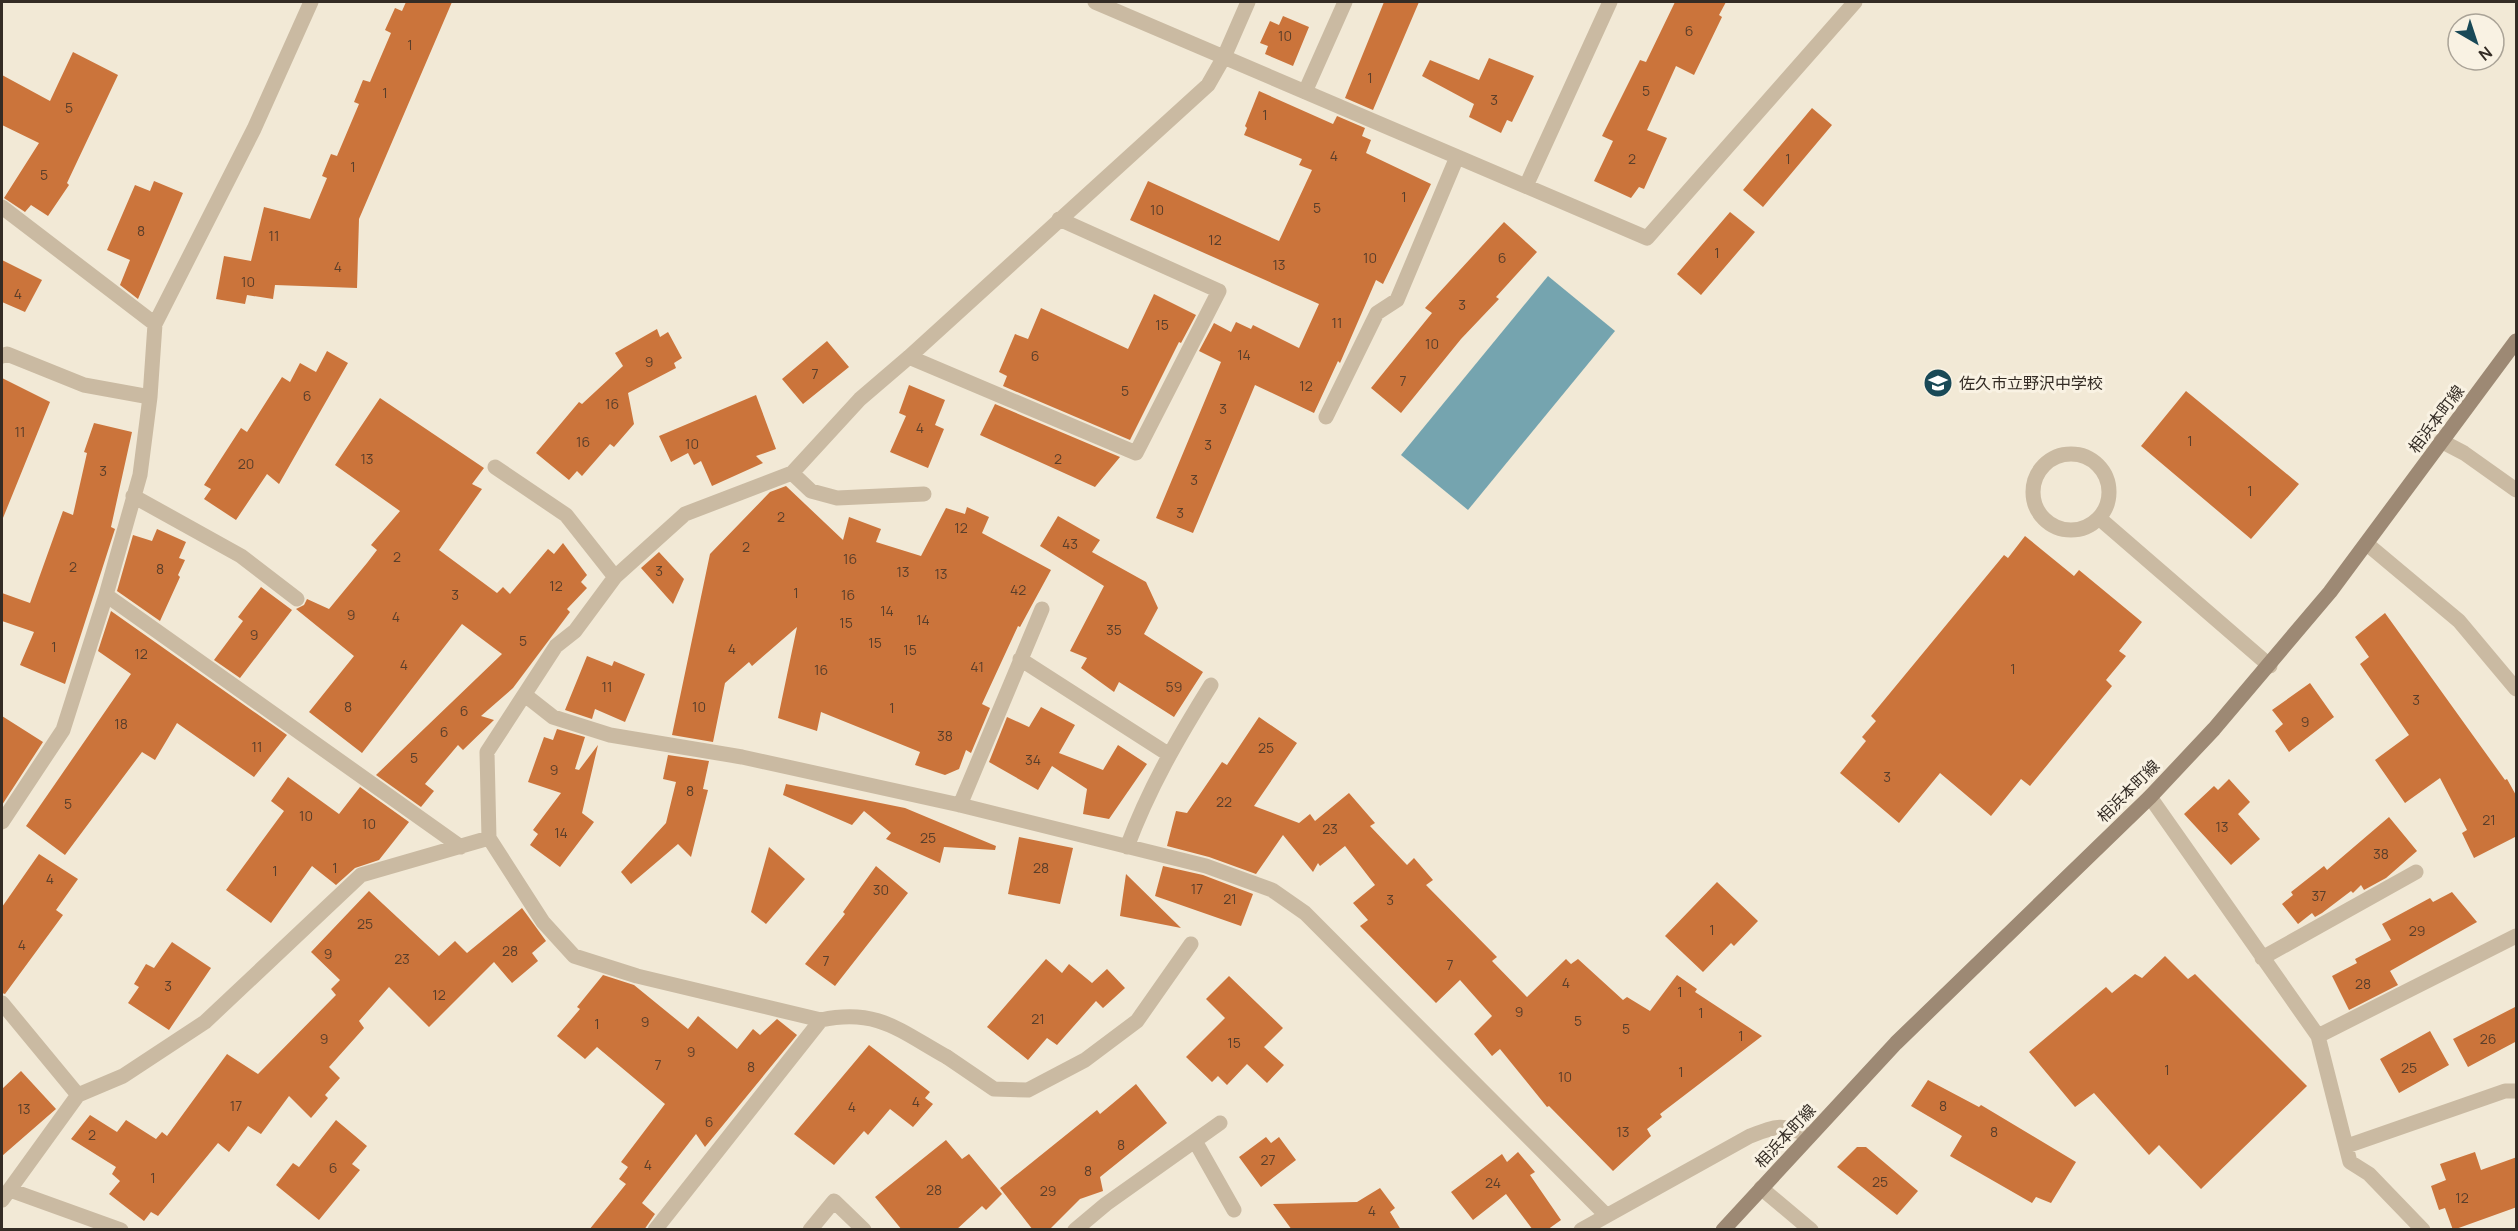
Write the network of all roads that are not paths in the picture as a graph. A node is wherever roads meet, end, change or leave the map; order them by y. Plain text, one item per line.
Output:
1 (311, 2) edge
2 (1095, 2) edge
3 (1248, 2) edge
4 (1345, 2) edge
5 (1610, 2) edge
6 (1856, 2) edge
7 (1224, 57) junction
8 (1305, 92) junction
9 (1458, 157) junction
10 (1526, 186) junction
11 (2, 207) edge
12 (1059, 219) junction
13 (155, 324) junction
14 (2517, 341) edge
15 (2, 356) edge
16 (909, 357) junction
17 (150, 397) junction
18 (1326, 417) dead end
19 (2441, 441) junction
20 (495, 467) dead end
21 (792, 473) junction
22 (2517, 490) edge
23 (924, 494) dead end
24 (134, 496) junction
25 (2099, 518) junction
26 (2367, 544) junction
27 (615, 577) junction
28 (106, 595) junction
29 (297, 599) dead end
30 (1042, 609) dead end
31 (1020, 659) junction
32 (2270, 666) junction
33 (1211, 686) dead end
34 (2517, 689) edge
35 (525, 695) junction
36 (1168, 754) junction
37 (2150, 796) junction
38 (960, 805) junction
39 (2, 822) edge
40 (489, 838) junction
41 (461, 847) junction
42 (1127, 847) junction
43 (2416, 872) dead end
44 (2517, 936) edge
45 (1191, 944) dead end
46 (2262, 958) junction
47 (2, 1003) edge
48 (821, 1020) junction
49 (2318, 1036) junction
50 (2517, 1091) edge
51 (78, 1095) junction
52 (1220, 1123) dead end
53 (1809, 1136) junction
54 (1195, 1141) junction
55 (2348, 1146) junction
56 (1761, 1188) junction
57 (6, 1195) edge
58 (1234, 1210) dead end
59 (1605, 1214) junction
60 (121, 1230) edge
61 (655, 1230) edge
62 (810, 1230) edge
63 (864, 1230) edge
64 (1075, 1230) edge
65 (1581, 1230) edge
66 (1723, 1230) edge
67 (1811, 1230) edge
68 (2423, 1230) edge

1 - 13 street
2 - 7 street
3 - 7 street
4 - 8 street
5 - 10 street
6 - 10 street
7 - 8 street
7 - 12 street
8 - 9 street
9 - 10 street
9 - 18 street
11 - 13 street
12 - 16 street
12 - 16 street
13 - 17 street
14 - 19 main road, 相浜本町線
15 - 17 street
16 - 21 street
17 - 24 street
19 - 22 street
19 - 26 main road, 相浜本町線
20 - 27 street
21 - 23 street
21 - 27 street
24 - 28 street
24 - 29 street
25 - 25 street
25 - 32 street
26 - 32 main road, 相浜本町線
26 - 34 street
27 - 35 street
28 - 39 street
28 - 41 street
30 - 31 street
31 - 36 street
31 - 38 street
32 - 37 main road, 相浜本町線
33 - 36 street
35 - 38 street
35 - 40 street
36 - 42 street
37 - 46 street
37 - 53 main road, 相浜本町線
38 - 42 street
40 - 41 street
40 - 48 street
41 - 51 street
42 - 59 street
43 - 46 street
44 - 49 street
45 - 48 street
46 - 49 street
47 - 51 street
48 - 61 street
49 - 55 street
50 - 55 street
51 - 57 street
52 - 54 street
53 - 56 main road, 相浜本町線
53 - 59 street
54 - 58 street
54 - 64 street
55 - 68 street
56 - 66 main road, 相浜本町線
56 - 67 street
57 - 60 street
59 - 65 street
62 - 63 street

